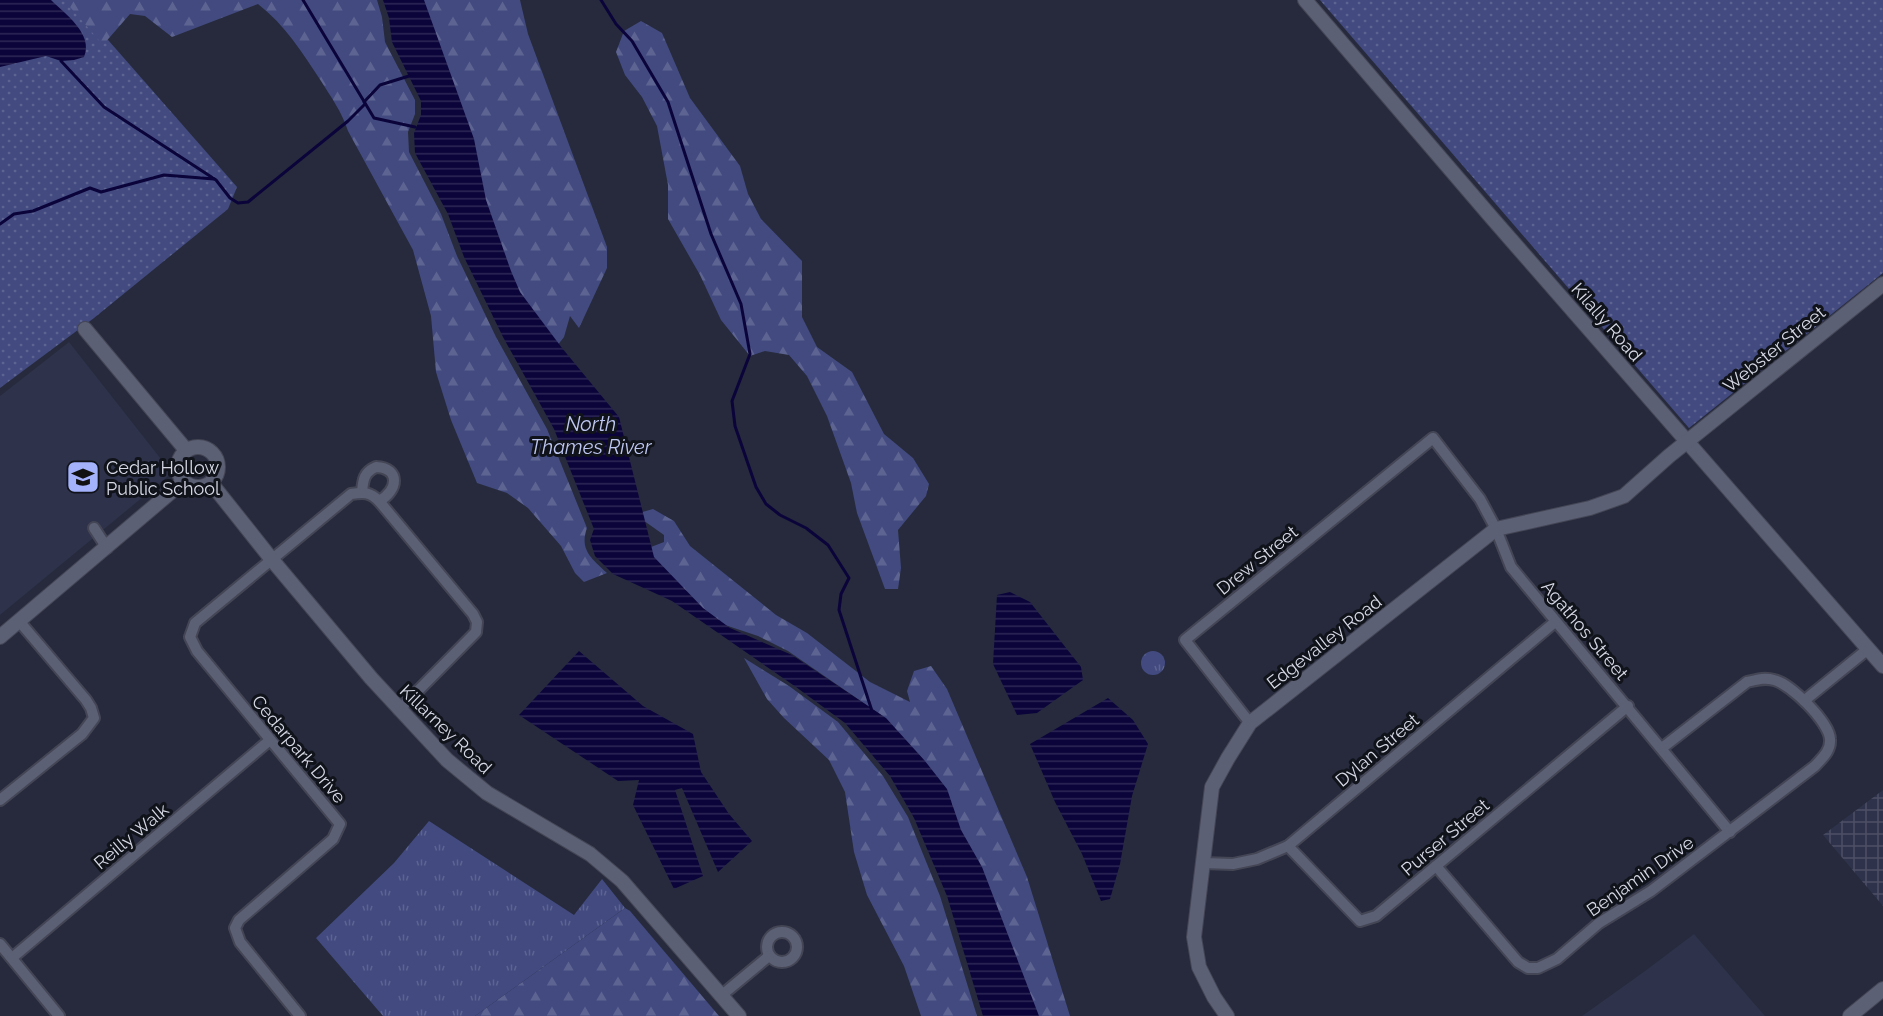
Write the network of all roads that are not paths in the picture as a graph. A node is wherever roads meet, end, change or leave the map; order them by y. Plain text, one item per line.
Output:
1 (1305, 0) edge
2 (1883, 284) edge
3 (85, 329) dead end
4 (1433, 438) joint
5 (1687, 442) junction
6 (186, 450) junction
7 (184, 482) junction
8 (211, 483) junction
9 (362, 492) junction
10 (380, 501) junction
11 (94, 528) dead end
12 (1496, 529) junction
13 (107, 548) junction
14 (273, 561) junction
15 (19, 621) junction
16 (1555, 622) junction
17 (0, 637) edge
18 (1868, 649) junction
19 (1883, 666) edge
20 (1805, 700) junction
21 (1628, 706) junction
22 (399, 710) junction
23 (1250, 723) junction
24 (270, 740) junction
25 (1662, 748) junction
26 (0, 800) edge
27 (1730, 832) junction
28 (1288, 846) junction
29 (1203, 863) junction
30 (1436, 866) junction
31 (0, 944) edge
32 (769, 956) dead end
33 (12, 958) junction
34 (1883, 989) edge
35 (722, 995) junction
36 (59, 1016) edge
37 (300, 1016) edge
38 (739, 1016) edge
39 (1227, 1016) edge
40 (1850, 1016) edge

1 - 5 street, Kilally Road
2 - 5 street, Webster Street
3 - 6 street
4 - 12 street, Agathos Street
4 - 23 street, Drew Street
5 - 12 street, Edgevalley Road
5 - 18 street, Kilally Road
6 - 7 street
6 - 8 street
7 - 8 street
7 - 13 street
8 - 14 street, Killarney Road
9 - 10 street
9 - 10 street
9 - 14 street
10 - 22 street
11 - 13 street
12 - 16 street, Agathos Street
12 - 23 street, Edgevalley Road
13 - 15 street
14 - 22 street, Killarney Road
14 - 24 street, Cedarpark Drive
15 - 17 street
15 - 26 street
16 - 21 street, Agathos Street
16 - 28 street, Dylan Street
18 - 19 street, Kilally Road
18 - 20 street
20 - 25 street, Benjamin Drive
20 - 27 street, Benjamin Drive
21 - 25 street, Agathos Street
21 - 30 street, Purser Street
22 - 35 street, Killarney Road
23 - 29 street, Edgevalley Road
24 - 33 street, Reilly Walk
24 - 37 street, Cedarpark Drive
25 - 27 street, Agathos Street
27 - 30 street, Benjamin Drive
28 - 29 street, Dylan Street
28 - 30 street, Purser Street
29 - 39 street, Edgevalley Road
31 - 33 street
32 - 35 street
33 - 36 street
34 - 40 street
35 - 38 street, Killarney Road

